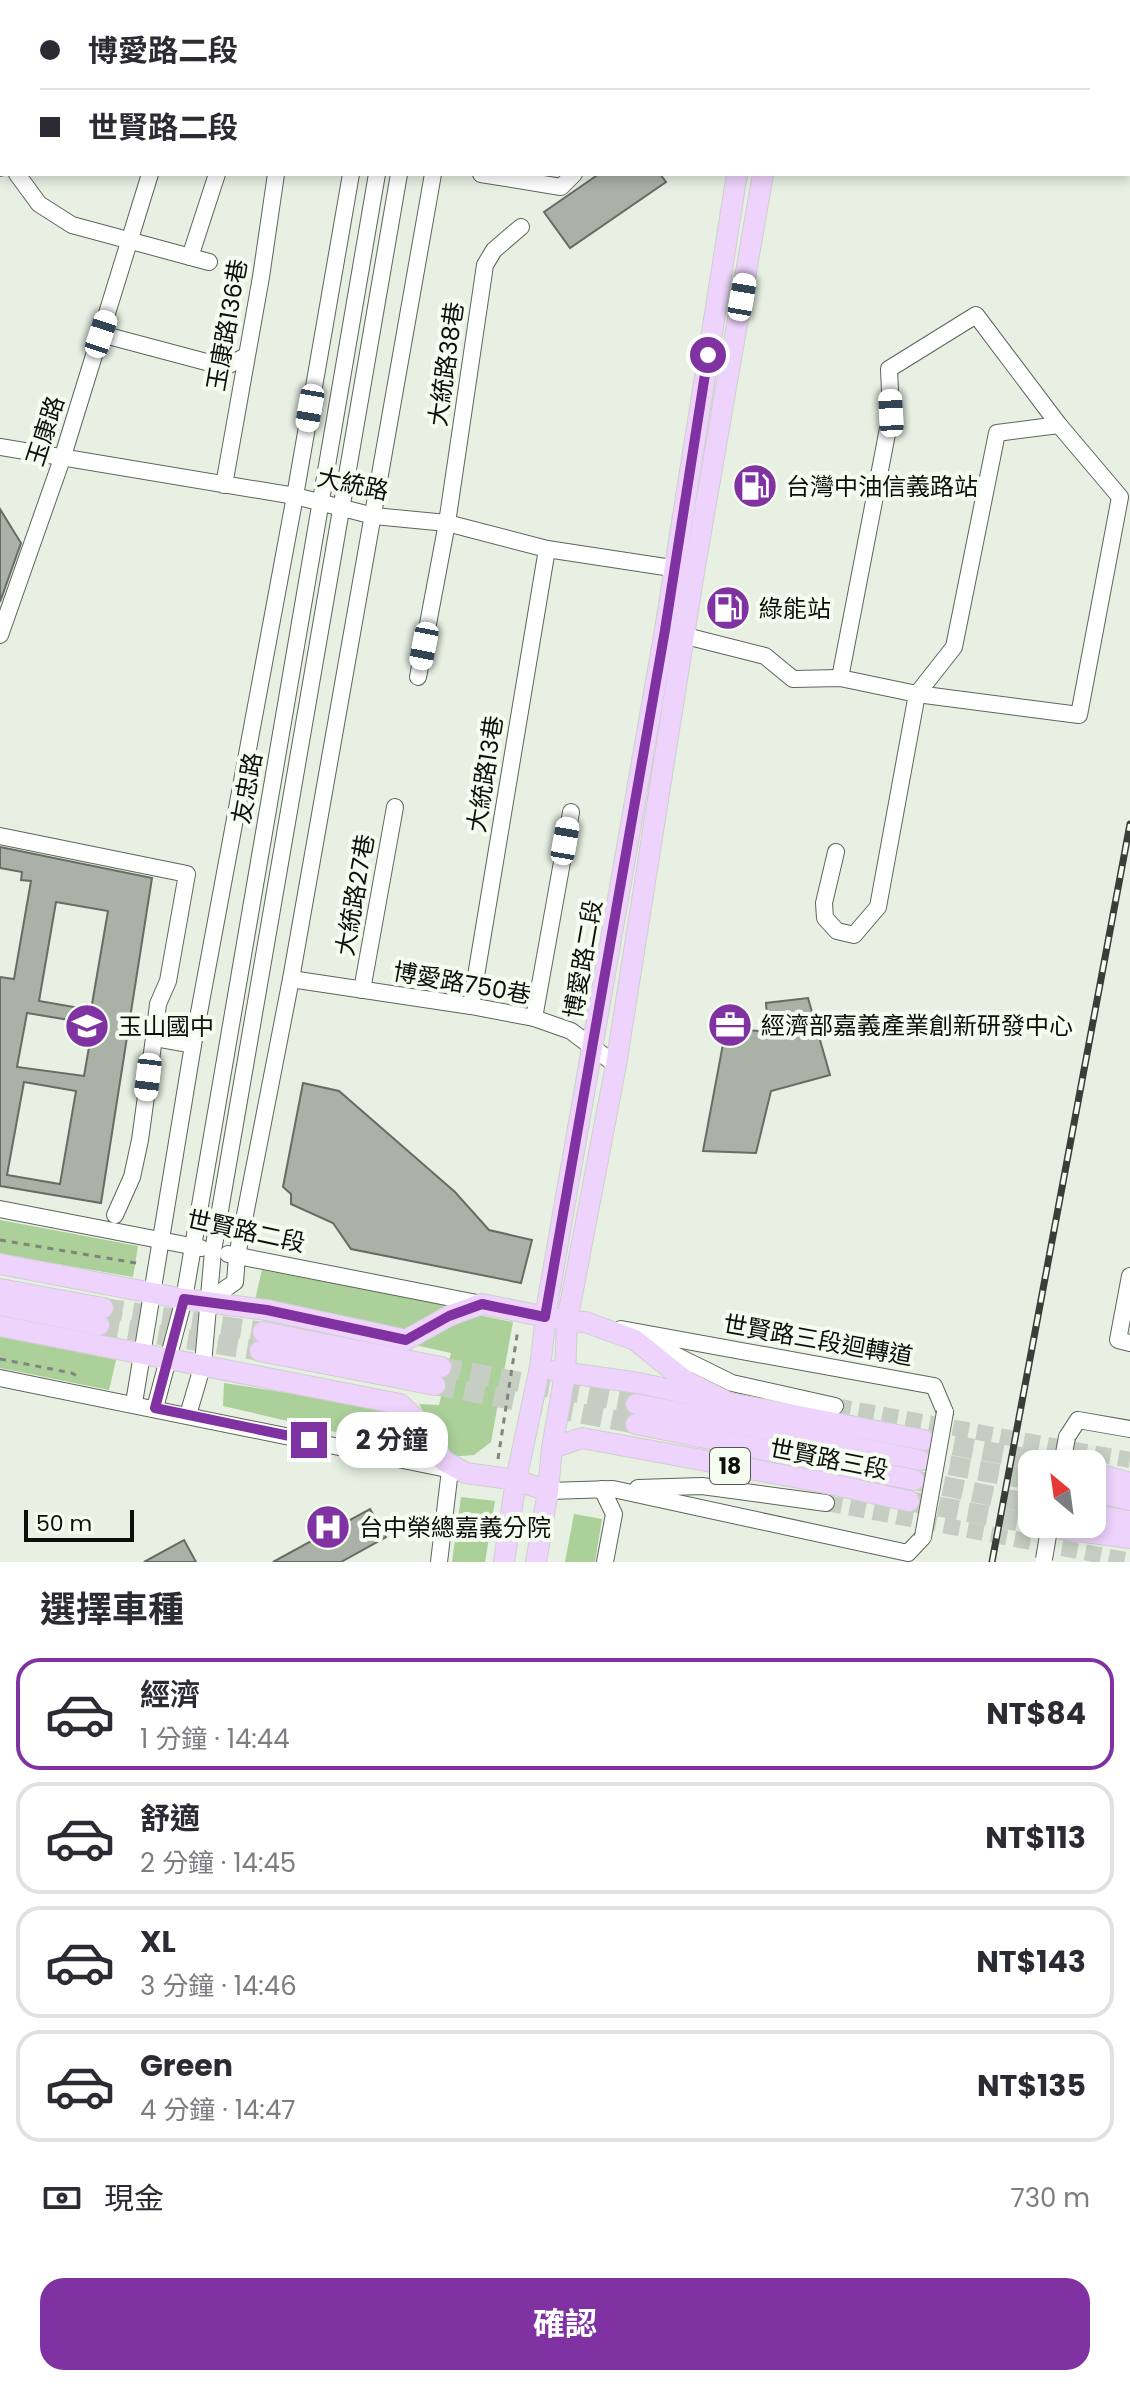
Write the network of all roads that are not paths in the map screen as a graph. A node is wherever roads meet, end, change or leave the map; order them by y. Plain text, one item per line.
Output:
1 (18, 176) edge
2 (149, 176) edge
3 (216, 176) edge
4 (276, 176) edge
5 (351, 176) edge
6 (377, 176) edge
7 (399, 176) edge
8 (433, 176) edge
9 (493, 176) edge
10 (572, 176) edge
11 (737, 176) edge
12 (763, 176) edge
13 (521, 227) dead end
14 (131, 240) junction
15 (190, 257) junction
16 (209, 262) dead end
17 (101, 334) junction
18 (246, 356) junction
19 (1059, 425) junction
20 (0, 447) edge
21 (62, 459) junction
22 (224, 485) junction
23 (295, 496) junction
24 (322, 502) junction
25 (344, 508) junction
26 (374, 516) junction
27 (447, 523) junction
28 (547, 549) junction
29 (684, 570) junction
30 (3, 616) edge
31 (665, 630) junction
32 (0, 635) edge
33 (686, 637) junction
34 (418, 677) dead end
35 (840, 678) junction
36 (917, 694) junction
37 (395, 807) dead end
38 (571, 812) dead end
39 (0, 836) edge
40 (836, 852) dead end
41 (291, 979) junction
42 (362, 990) junction
43 (471, 1006) junction
44 (534, 1018) junction
45 (154, 1038) junction
46 (193, 1045) junction
47 (594, 1048) junction
48 (616, 1065) junction
49 (0, 1209) edge
50 (115, 1215) dead end
51 (157, 1239) junction
52 (192, 1246) junction
53 (213, 1251) junction
54 (237, 1256) junction
55 (0, 1264) edge
56 (1130, 1276) edge
57 (0, 1289) edge
58 (152, 1293) junction
59 (184, 1299) junction
60 (208, 1301) junction
61 (482, 1304) junction
62 (0, 1305) edge
63 (545, 1317) junction
64 (567, 1321) junction
65 (589, 1323) junction
66 (0, 1326) edge
67 (645, 1334) junction
68 (262, 1341) tunnel mouth
69 (1124, 1342) edge
70 (142, 1354) junction
71 (170, 1360) junction
72 (203, 1364) junction
73 (540, 1367) junction
74 (565, 1374) junction
75 (438, 1376) tunnel mouth
76 (0, 1378) edge
77 (134, 1403) junction
78 (729, 1403) junction
79 (835, 1406) tunnel mouth
80 (155, 1408) junction
81 (636, 1414) tunnel mouth
82 (188, 1415) junction
83 (1130, 1429) edge
84 (924, 1440) tunnel mouth
85 (552, 1448) junction
86 (1065, 1450) edge
87 (917, 1470) tunnel mouth
88 (458, 1471) junction
89 (1106, 1476) edge
90 (516, 1480) junction
91 (1130, 1483) edge
92 (607, 1489) junction
93 (548, 1491) junction
94 (1106, 1494) edge
95 (1130, 1500) edge
96 (909, 1501) tunnel mouth
97 (826, 1503) tunnel mouth
98 (1106, 1517) edge
99 (1130, 1521) edge
100 (1106, 1534) edge
101 (1053, 1538) edge
102 (1130, 1538) edge
103 (1044, 1561) edge
104 (439, 1562) edge
105 (504, 1562) edge
106 (536, 1562) edge
107 (605, 1562) edge

1 - 14 street
2 - 14 street, 玉康路
3 - 15 street
4 - 18 street, 玉康路136巷
5 - 23 street, 友忠路
6 - 24 street, 友忠路
7 - 25 street, 友忠路
8 - 26 street
9 - 10 street
11 - 29 main road, 博愛路二段
12 - 29 main road, 博愛路二段
13 - 27 street, 大統路38巷
14 - 15 street
14 - 17 street, 玉康路
15 - 16 street
17 - 18 street
17 - 21 street, 玉康路
18 - 22 street, 玉康路136巷
19 - 35 street
19 - 36 street
19 - 36 street
20 - 21 street, 大統路
21 - 22 street, 大統路
21 - 30 street, 玉康路
22 - 23 street, 大統路
23 - 24 street, 大統路
23 - 46 street, 友忠路
24 - 25 street, 大統路
24 - 52 street, 友忠路
25 - 26 street, 大統路
25 - 53 street, 友忠路
26 - 27 street, 大統路
26 - 41 street
27 - 28 street, 大統路
27 - 34 street
28 - 29 street, 大統路
28 - 43 street, 大統路13巷
29 - 31 main road, 博愛路二段
29 - 33 main road, 博愛路二段
30 - 32 street, 玉康路
31 - 33 street
31 - 47 main road, 博愛路二段
33 - 35 street
33 - 48 main road, 博愛路二段
35 - 36 street
36 - 40 street
37 - 42 street, 大統路27巷
38 - 44 street
39 - 45 street
41 - 42 street, 博愛路750巷
41 - 54 street
42 - 43 street, 博愛路750巷
43 - 44 street, 博愛路750巷
44 - 47 street, 博愛路750巷
45 - 46 street
45 - 50 street
46 - 51 street, 友忠路
47 - 48 street, 博愛路750巷
47 - 63 main road, 博愛路二段
48 - 64 main road, 博愛路二段
49 - 51 street, 世賢路二段
51 - 52 street, 世賢路二段
51 - 58 street, 友忠路
52 - 53 street, 世賢路二段
52 - 59 street, 友忠路
53 - 54 street, 世賢路二段
53 - 60 street, 友忠路
54 - 60 street
54 - 61 street, 世賢路二段
55 - 58 main road
56 - 69 street
57 - 62 main road
58 - 59 main road
58 - 70 street, 友忠路
59 - 60 main road
59 - 71 street, 友忠路
60 - 61 main road
60 - 72 street, 友忠路
61 - 63 main road
63 - 64 main road
63 - 73 main road, 博愛路二段
64 - 65 main road
64 - 74 main road, 博愛路二段
65 - 67 street, 世賢路三段迴轉道
65 - 78 main road
66 - 70 main road
67 - 79 street
67 - 92 street, 世賢路三段迴轉道, bridge
68 - 75 main road
70 - 71 main road
70 - 77 street, 友忠路
71 - 72 main road
71 - 80 street, 友忠路
72 - 82 street, 友忠路
72 - 88 main road
73 - 74 main road, 世賢路三段
73 - 90 main road, 博愛路二段
74 - 78 main road, 世賢路三段
74 - 85 main road, 博愛路二段
76 - 77 street
77 - 80 street
78 - 84 main road, 世賢路三段
80 - 82 street
81 - 87 main road, 世賢路三段 / 18
82 - 88 street
83 - 86 street, bridge
85 - 93 main road, 博愛路二段
85 - 96 main road, 世賢路三段 / 18
88 - 90 main road
88 - 104 street
89 - 91 main road
90 - 93 main road
90 - 105 main road, 博愛路二段
92 - 93 street, 世賢路三段
92 - 97 street, 世賢路三段
92 - 107 street
93 - 106 main road, 博愛路二段
94 - 95 main road
98 - 99 main road
100 - 102 main road
101 - 103 street, bridge

